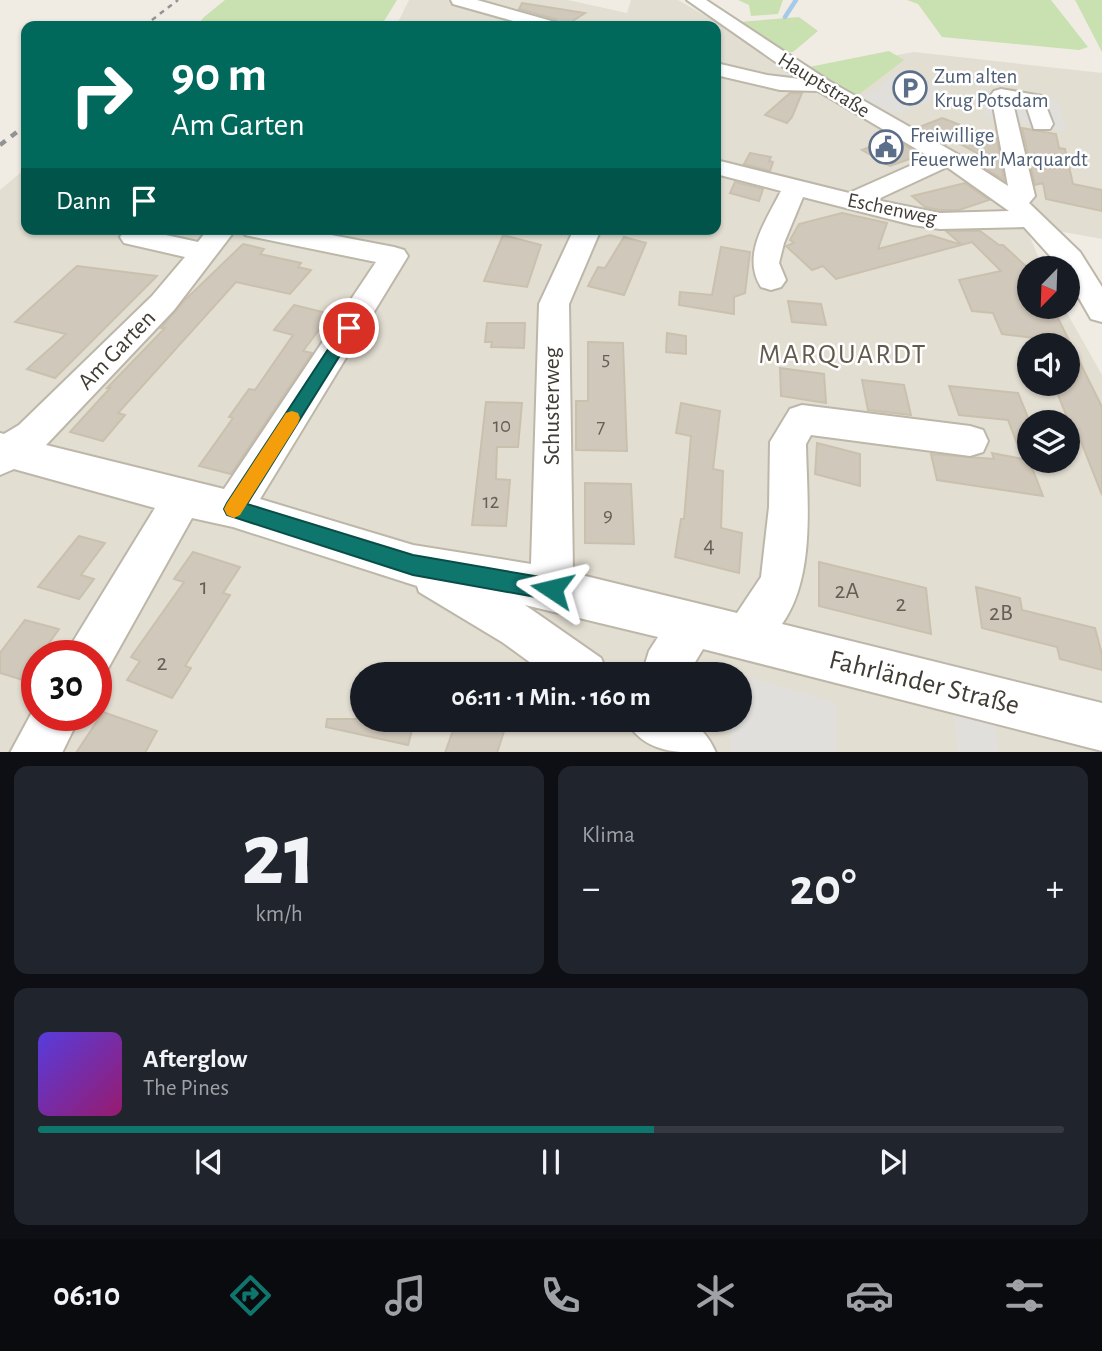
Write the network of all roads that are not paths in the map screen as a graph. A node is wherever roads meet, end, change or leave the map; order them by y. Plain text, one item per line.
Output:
1 (459, 0) edge
2 (695, 0) edge
3 (532, 21) edge
4 (721, 70) edge
5 (822, 85) junction
6 (1042, 124) dead end
7 (948, 158) junction
8 (721, 168) edge
9 (795, 187) junction
10 (852, 201) junction
11 (1024, 211) junction
12 (136, 235) edge
13 (285, 235) edge
14 (585, 235) edge
15 (214, 241) edge
16 (771, 280) dead end
17 (1102, 311) edge
18 (970, 441) dead end
19 (2, 453) edge
20 (182, 498) junction
21 (233, 509) junction
22 (413, 565) junction
23 (552, 589) junction
24 (692, 625) junction
25 (746, 638) junction
26 (99, 640) edge
27 (568, 662) edge
28 (673, 662) edge
29 (1102, 727) edge
30 (47, 731) edge
31 (35, 752) edge

1 - 3 street
2 - 5 street, Hauptstraße
4 - 5 street
5 - 7 street, Hauptstraße
6 - 11 street
7 - 10 street
7 - 11 street, Hauptstraße
8 - 9 street, Eschenweg
9 - 10 street, Eschenweg
9 - 16 street
10 - 11 street, Eschenweg
11 - 17 street, Hauptstraße
12 - 15 street
13 - 21 street
14 - 23 street, Schusterweg
15 - 19 street, Am Garten
18 - 25 street
19 - 20 street, Fahrländer Straße
20 - 21 street, Fahrländer Straße
20 - 26 street
21 - 22 street, Fahrländer Straße
22 - 23 street, Fahrländer Straße
22 - 27 street
23 - 24 street, Fahrländer Straße
24 - 25 street, Fahrländer Straße
24 - 28 street
25 - 29 street, Fahrländer Straße
30 - 31 street

